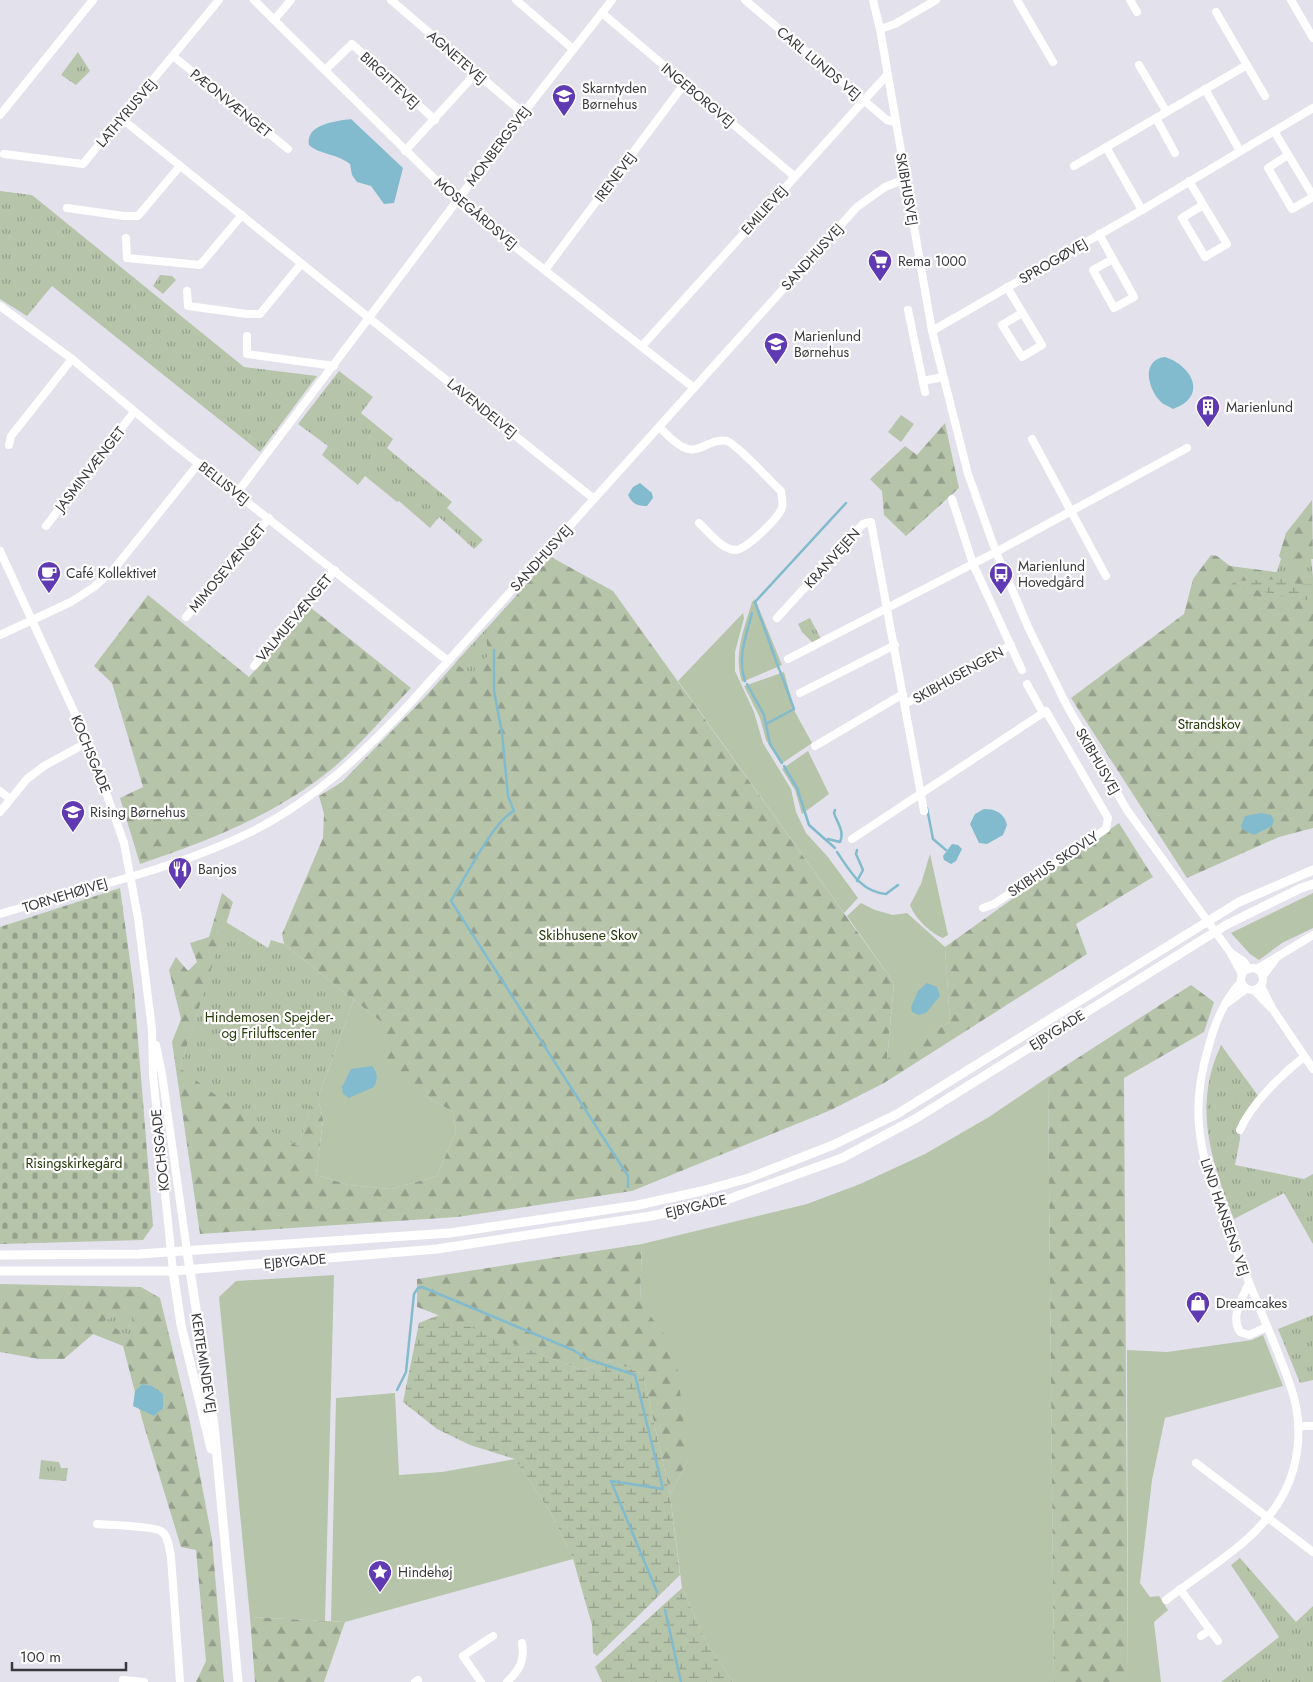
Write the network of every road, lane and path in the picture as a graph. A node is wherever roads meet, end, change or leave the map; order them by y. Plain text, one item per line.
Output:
1 (93, 0) edge
2 (219, 0) edge
3 (254, 0) edge
4 (291, 0) edge
5 (391, 0) edge
6 (516, 0) edge
7 (612, 0) edge
8 (745, 0) edge
9 (872, 0) edge
10 (936, 0) edge
11 (1017, 0) edge
12 (1130, 0) edge
13 (1291, 0) edge
14 (1137, 12) dead end
15 (1216, 12) dead end
16 (602, 13) junction
17 (274, 20) junction
18 (1309, 24) edge
19 (880, 29) junction
20 (1313, 38) edge
21 (573, 49) junction
22 (173, 56) junction
23 (1053, 62) dead end
24 (1247, 65) junction
25 (1140, 66) dead end
26 (325, 70) junction
27 (476, 73) junction
28 (887, 75) junction
29 (685, 83) junction
30 (1205, 89) junction
31 (1265, 96) dead end
32 (863, 100) junction
33 (1313, 108) edge
34 (1166, 112) junction
35 (523, 113) junction
36 (0, 115) edge
37 (1156, 118) junction
38 (122, 119) junction
39 (435, 120) junction
40 (895, 122) junction
41 (1274, 131) junction
42 (1106, 147) junction
43 (288, 149) dead end
44 (405, 151) junction
45 (1240, 151) junction
46 (1175, 153) dead end
47 (4, 154) dead end
48 (1288, 155) junction
49 (180, 166) junction
50 (1074, 166) dead end
51 (794, 176) junction
52 (905, 179) junction
53 (1190, 182) junction
54 (1313, 197) edge
55 (457, 201) junction
56 (1203, 205) junction
57 (67, 208) dead end
58 (1142, 210) junction
59 (242, 215) junction
60 (1099, 234) junction
61 (126, 238) dead end
62 (1113, 259) junction
63 (301, 264) junction
64 (544, 270) junction
65 (1007, 287) junction
66 (187, 291) dead end
67 (0, 306) edge
68 (908, 310) dead end
69 (1022, 313) junction
70 (370, 318) junction
71 (932, 330) junction
72 (247, 336) dead end
73 (642, 346) junction
74 (72, 359) junction
75 (334, 366) junction
76 (943, 377) junction
77 (923, 382) junction
78 (694, 388) junction
79 (925, 392) dead end
80 (134, 412) junction
81 (659, 427) junction
82 (1032, 439) dead end
83 (9, 445) dead end
84 (1187, 448) dead end
85 (199, 463) junction
86 (237, 493) junction
87 (594, 499) junction
88 (952, 499) dead end
89 (1071, 511) junction
90 (268, 518) junction
91 (699, 523) dead end
92 (46, 526) dead end
93 (0, 551) edge
94 (996, 552) junction
95 (973, 564) junction
96 (335, 570) junction
97 (1106, 576) dead end
98 (888, 608) junction
99 (186, 617) dead end
100 (777, 618) dead end
101 (32, 619) junction
102 (0, 634) edge
103 (894, 645) junction
104 (1011, 645) junction
105 (788, 659) dead end
106 (448, 661) junction
107 (254, 666) dead end
108 (1022, 670) dead end
109 (1027, 684) dead end
110 (800, 693) dead end
111 (903, 694) junction
112 (905, 704) junction
113 (1042, 713) junction
114 (88, 742) junction
115 (815, 746) dead end
116 (0, 791) edge
117 (921, 792) junction
118 (10, 799) junction
119 (924, 811) dead end
120 (0, 812) edge
121 (852, 839) dead end
122 (1313, 870) edge
123 (131, 875) junction
124 (1313, 884) edge
125 (983, 908) dead end
126 (0, 914) edge
127 (1313, 935) edge
128 (1252, 979) junction
129 (152, 1029) junction
130 (1304, 1057) junction
131 (1313, 1069) edge
132 (1240, 1130) dead end
133 (187, 1251) junction
134 (171, 1252) junction
135 (0, 1255) edge
136 (190, 1270) junction
137 (0, 1271) edge
138 (173, 1271) junction
139 (1249, 1283) junction
140 (1267, 1327) junction
141 (1298, 1426) junction
142 (1313, 1426) edge
143 (1196, 1463) dead end
144 (217, 1475) junction
145 (1268, 1519) junction
146 (97, 1524) dead end
147 (1313, 1552) edge
148 (1180, 1589) junction
149 (1166, 1600) dead end
150 (1210, 1630) junction
151 (493, 1636) dead end
152 (1201, 1636) dead end
153 (1218, 1641) dead end
154 (522, 1643) dead end
155 (123, 1680) dead end
156 (144, 1682) edge
157 (180, 1682) edge
158 (238, 1682) edge
159 (481, 1682) edge
160 (508, 1682) edge

1 - 36 street
2 - 22 street, LATHYRUSVEJ
3 - 17 street, MOSEGÅRDSVEJ
4 - 17 street
5 - 27 street, AGNETEVEJ
6 - 21 street
7 - 16 street, MONBERGSVEJ
8 - 32 street, CARL LUNDS VEJ
9 - 19 street, SKIBHUSVEJ
10 - 19 street
11 - 23 street
12 - 14 street
13 - 18 street
15 - 24 street
16 - 21 street, MONBERGSVEJ
16 - 29 street, INGEBORGVEJ
17 - 26 street, MOSEGÅRDSVEJ
18 - 20 street
19 - 28 street, SKIBHUSVEJ
21 - 35 street, MONBERGSVEJ
22 - 38 street, LATHYRUSVEJ
22 - 43 street, PÆONVÆNGET
24 - 30 street
24 - 31 street
25 - 34 street
26 - 39 street, BIRGITTEVEJ
26 - 44 street, MOSEGÅRDSVEJ
27 - 35 street, AGNETEVEJ
27 - 39 street
28 - 32 street, EMILIEVEJ
28 - 40 street, SKIBHUSVEJ
29 - 51 street, INGEBORGVEJ
29 - 64 street, IRENEVEJ
30 - 34 street
30 - 45 street
32 - 40 street, CARL LUNDS VEJ
32 - 51 street, EMILIEVEJ
33 - 41 street, SPROGØVEJ
34 - 37 street
35 - 55 street, MONBERGSVEJ
37 - 42 street
37 - 46 street
38 - 47 street, LATHYRUSVEJ
38 - 49 street, LAVENDELVEJ
39 - 44 street
40 - 52 street, SKIBHUSVEJ
41 - 45 street, SPROGØVEJ
41 - 48 street
42 - 50 street
42 - 58 street
44 - 55 street, MOSEGÅRDSVEJ
45 - 53 street, SPROGØVEJ
48 - 54 street
48 - 54 street
49 - 57 street
49 - 59 street, LAVENDELVEJ
51 - 73 street, EMILIEVEJ
52 - 71 street, SKIBHUSVEJ
52 - 78 street, SANDHUSVEJ
53 - 56 street
53 - 58 street, SPROGØVEJ
55 - 64 street, MOSEGÅRDSVEJ
55 - 70 street, MONBERGSVEJ
56 - 56 street
58 - 60 street, SPROGØVEJ
59 - 61 street
59 - 63 street, LAVENDELVEJ
60 - 62 street, SPROGØVEJ
60 - 65 street, SPROGØVEJ
62 - 62 street, SPROGØVEJ
63 - 66 street
63 - 70 street, LAVENDELVEJ
64 - 73 street, MOSEGÅRDSVEJ
65 - 69 street, SPROGØVEJ
65 - 71 street, SPROGØVEJ
67 - 74 street, BELLISVEJ
68 - 77 street
69 - 69 street, SPROGØVEJ
70 - 75 street, MONBERGSVEJ
70 - 87 street, LAVENDELVEJ
71 - 76 street, SKIBHUSVEJ
72 - 75 street
73 - 78 street, MOSEGÅRDSVEJ
74 - 80 street, BELLISVEJ
74 - 83 street
75 - 86 street, MONBERGSVEJ
76 - 77 street
76 - 94 street, SKIBHUSVEJ
77 - 79 street
78 - 81 street, SANDHUSVEJ
80 - 85 street, BELLISVEJ
80 - 92 street, JASMINVÆNGET
81 - 87 street, SANDHUSVEJ
81 - 91 street
82 - 89 street
84 - 89 street
85 - 86 street, BELLISVEJ
85 - 101 street
86 - 90 street, BELLISVEJ
87 - 106 street, SANDHUSVEJ
88 - 95 street, SKIBHUSENGEN
89 - 94 street
89 - 97 street
90 - 96 street, BELLISVEJ
90 - 99 street, MIMOSEVÆNGET
93 - 101 street, KOCHSGADE
94 - 95 street
94 - 128 street, SKIBHUSVEJ
95 - 98 street
95 - 104 street, SKIBHUSENGEN
96 - 106 street, BELLISVEJ
96 - 107 street, VALMUEVÆNGET
98 - 100 street, KRANVEJEN
98 - 103 street, KRANVEJEN
98 - 105 street
101 - 102 street
101 - 114 street, KOCHSGADE
103 - 110 street
103 - 111 street, KRANVEJEN
104 - 108 street, SKIBHUSENGEN
104 - 112 street, SKIBHUSENGEN
106 - 123 street, SANDHUSVEJ
109 - 113 street, SKIBHUS SKOVLY
111 - 112 street, KRANVEJEN
111 - 115 street
112 - 117 street, KRANVEJEN
113 - 117 street
113 - 125 street, SKIBHUS SKOVLY
114 - 118 street
114 - 123 street, KOCHSGADE
116 - 118 street
117 - 119 street, KRANVEJEN
117 - 121 street
118 - 120 street
122 - 133 main road, EJBYGADE
123 - 126 street, TORNEHØJVEJ
123 - 129 street, KOCHSGADE
124 - 136 main road, EJBYGADE
127 - 128 street
128 - 130 street, SKIBHUSVEJ
128 - 139 street, LIND HANSENS VEJ
129 - 133 street, KOCHSGADE
129 - 134 street, KOCHSGADE
130 - 131 street, SKIBHUSVEJ
130 - 132 street
133 - 134 main road, EJBYGADE
133 - 136 main road, KERTEMINDEVEJ
134 - 135 main road, EJBYGADE
134 - 138 street, KOCHSGADE
136 - 138 main road, EJBYGADE
136 - 144 main road, KERTEMINDEVEJ
137 - 138 main road, EJBYGADE
138 - 144 main road, KERTEMINDEVEJ
139 - 140 street, LIND HANSENS VEJ
139 - 140 street, LIND HANSENS VEJ
140 - 141 street, LIND HANSENS VEJ
141 - 142 street
141 - 145 street, LIND HANSENS VEJ
143 - 145 street
144 - 158 main road, KERTEMINDEVEJ
145 - 147 street
145 - 148 street, LIND HANSENS VEJ
146 - 157 street
148 - 149 street, LIND HANSENS VEJ
148 - 150 street
150 - 152 street
150 - 153 street
151 - 159 street
154 - 160 street
155 - 156 street

